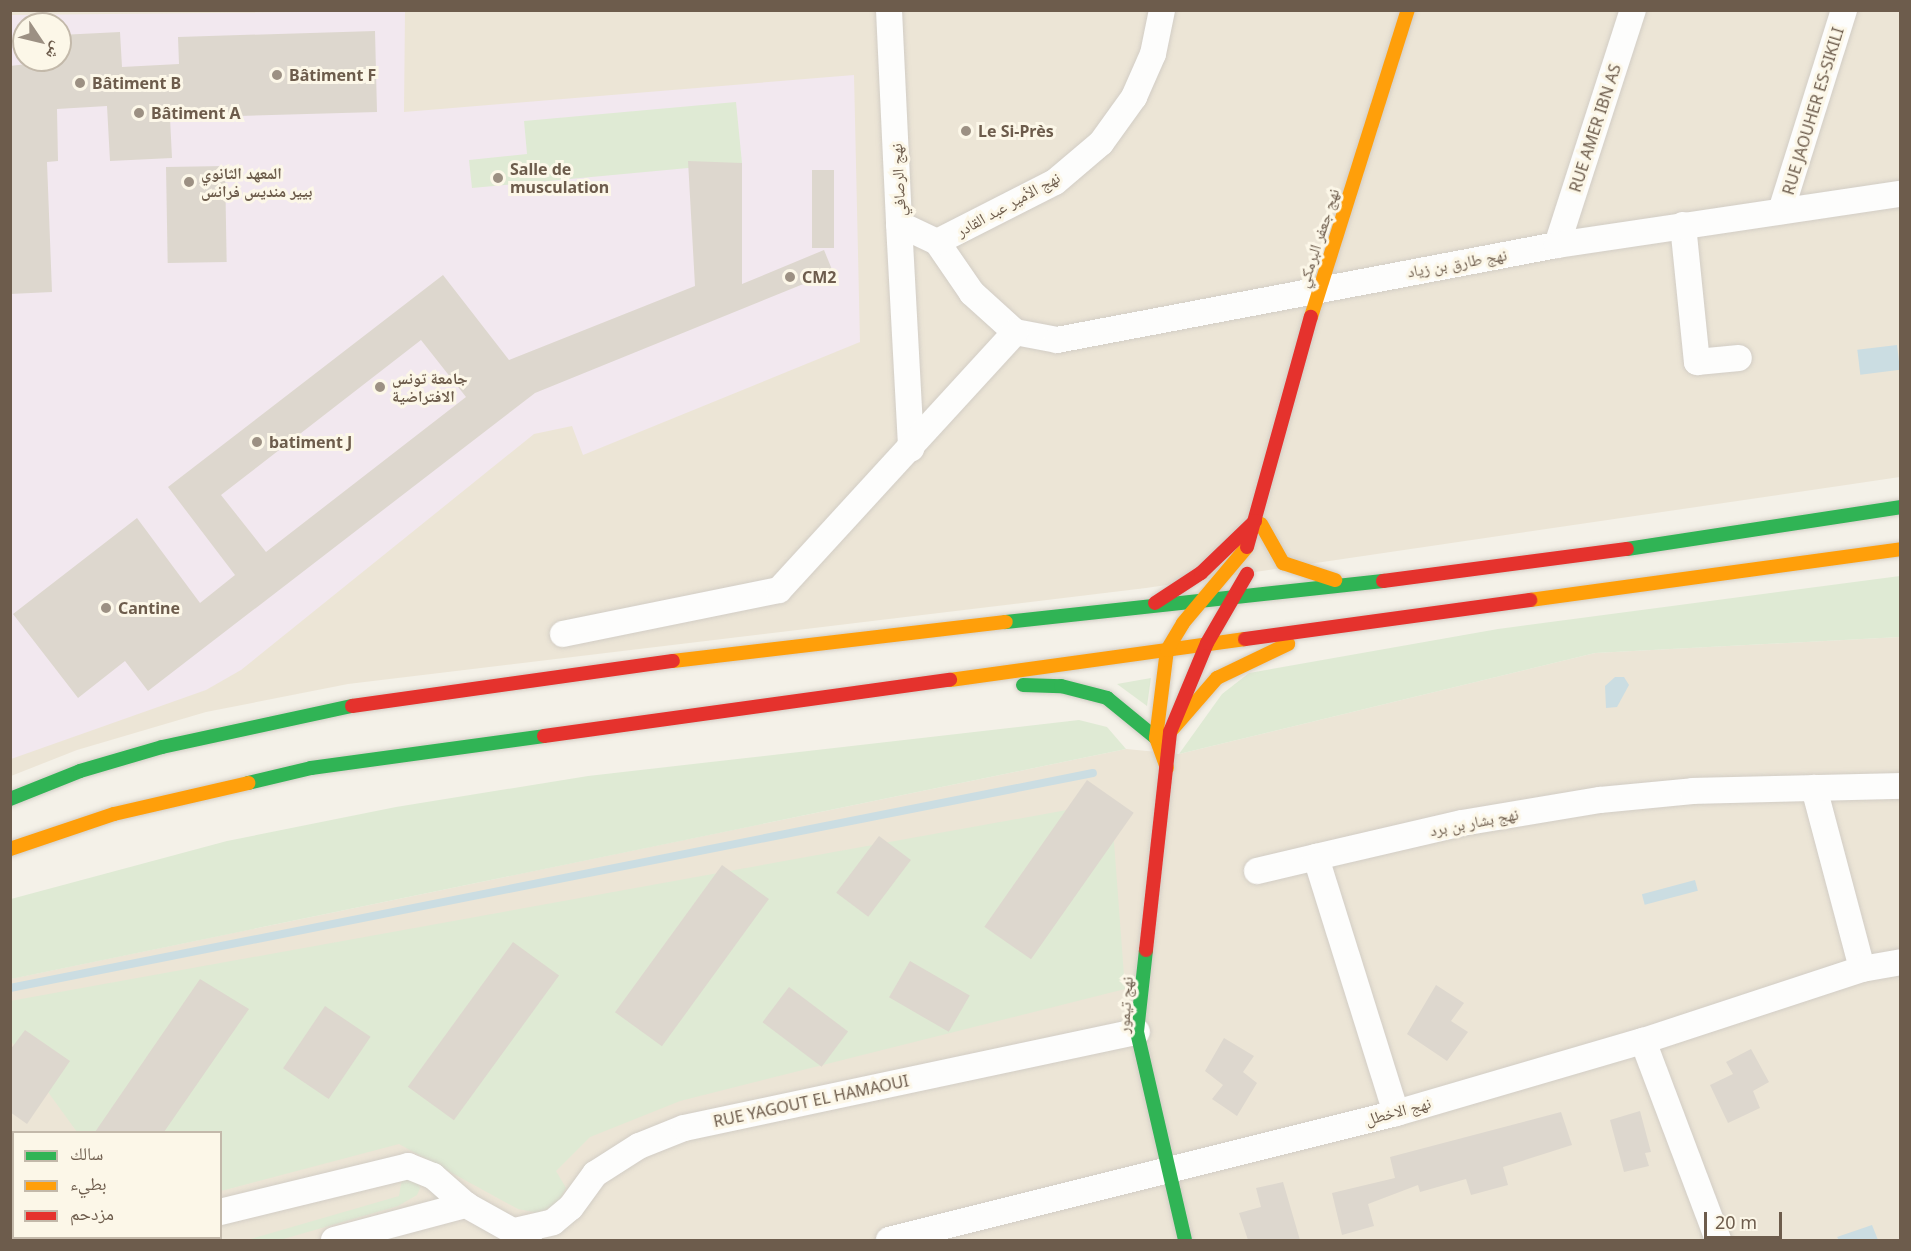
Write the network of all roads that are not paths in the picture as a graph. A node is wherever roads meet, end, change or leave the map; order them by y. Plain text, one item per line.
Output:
1 (889, 10) edge
2 (1162, 10) edge
3 (1408, 10) edge
4 (1633, 10) edge
5 (1844, 10) edge
6 (1900, 194) edge
7 (1781, 211) junction
8 (899, 224) junction
9 (1683, 225) junction
10 (937, 242) junction
11 (1557, 245) junction
12 (1319, 289) junction
13 (1015, 332) junction
14 (1739, 358) dead end
15 (911, 449) junction
16 (1900, 507) edge
17 (1258, 523) junction
18 (1900, 549) edge
19 (1508, 567) junction
20 (1354, 583) junction
21 (1236, 597) junction
22 (1200, 601) junction
23 (1153, 605) junction
24 (1227, 612) junction
25 (1343, 622) junction
26 (1183, 623) junction
27 (563, 634) dead end
28 (1161, 634) dead end
29 (1130, 639) dead end
30 (1207, 643) junction
31 (1167, 650) junction
32 (956, 681) junction
33 (843, 694) junction
34 (1170, 732) junction
35 (1156, 738) junction
36 (1167, 768) junction
37 (80, 771) junction
38 (10, 783) edge
39 (1900, 786) edge
40 (1814, 788) junction
41 (10, 799) edge
42 (10, 849) edge
43 (1316, 857) junction
44 (1257, 871) dead end
45 (1900, 962) edge
46 (1862, 969) junction
47 (1137, 1032) junction
48 (1643, 1041) junction
49 (1396, 1113) junction
50 (1168, 1171) junction
51 (466, 1205) junction
52 (222, 1212) edge
53 (947, 1235) edge
54 (522, 1236) edge
55 (334, 1240) edge
56 (889, 1240) edge
57 (1185, 1240) edge
58 (1718, 1240) edge

1 - 8 street, نهج الرصافي
2 - 10 street, نهج الأمير عبد القادر
3 - 12 main road, نهج جعفر البرمكي
4 - 11 street, RUE AMER IBN AS
5 - 7 street, RUE JAOUHER ES-SIKILI
6 - 7 street, نهج طارق بن زياد
7 - 9 street, نهج طارق بن زياد
8 - 10 street, نهج الرصافي
8 - 15 street
9 - 11 street, نهج طارق بن زياد
9 - 14 street
10 - 13 street
11 - 12 street, نهج طارق بن زياد
12 - 13 street, نهج طارق بن زياد
12 - 17 main road, نهج جعفر البرمكي
13 - 15 street
15 - 27 street
16 - 19 main road
17 - 20 main road
17 - 21 main road, نهج جعفر البرمكي
17 - 22 main road, نهج جعفر البرمكي
17 - 23 main road
18 - 25 main road
19 - 20 main road
19 - 24 main road
20 - 21 main road
21 - 22 main road
21 - 24 main road, نهج جعفر البرمكي
21 - 26 main road
22 - 23 main road
22 - 26 main road, نهج جعفر البرمكي
23 - 37 main road
24 - 30 main road, نهج جعفر البرمكي
24 - 31 main road
25 - 30 main road
25 - 34 main road
26 - 28 main road
26 - 31 main road, نهج جعفر البرمكي
29 - 33 main road
30 - 31 main road
30 - 34 main road, نهج تيمور
31 - 32 main road
31 - 35 main road
32 - 33 main road
32 - 35 main road
33 - 42 main road
34 - 36 main road, نهج تيمور
35 - 36 main road
36 - 47 main road, نهج تيمور
37 - 38 street
37 - 41 main road
39 - 40 street, نهج بشار بن برد
40 - 43 street, نهج بشار بن برد
40 - 46 street
43 - 44 street, نهج بشار بن برد
43 - 49 street
45 - 46 street, نهج الاخطل
46 - 48 street, نهج الاخطل
47 - 50 main road, نهج تيمور
47 - 54 street, RUE YAGOUT EL HAMAOUI
48 - 49 street, نهج الاخطل
48 - 58 street
49 - 50 street, نهج الاخطل
50 - 53 street, نهج الاخطل
50 - 57 main road, نهج تيمور
51 - 52 street
51 - 54 street
51 - 55 street
53 - 56 street, نهج الاخطل

